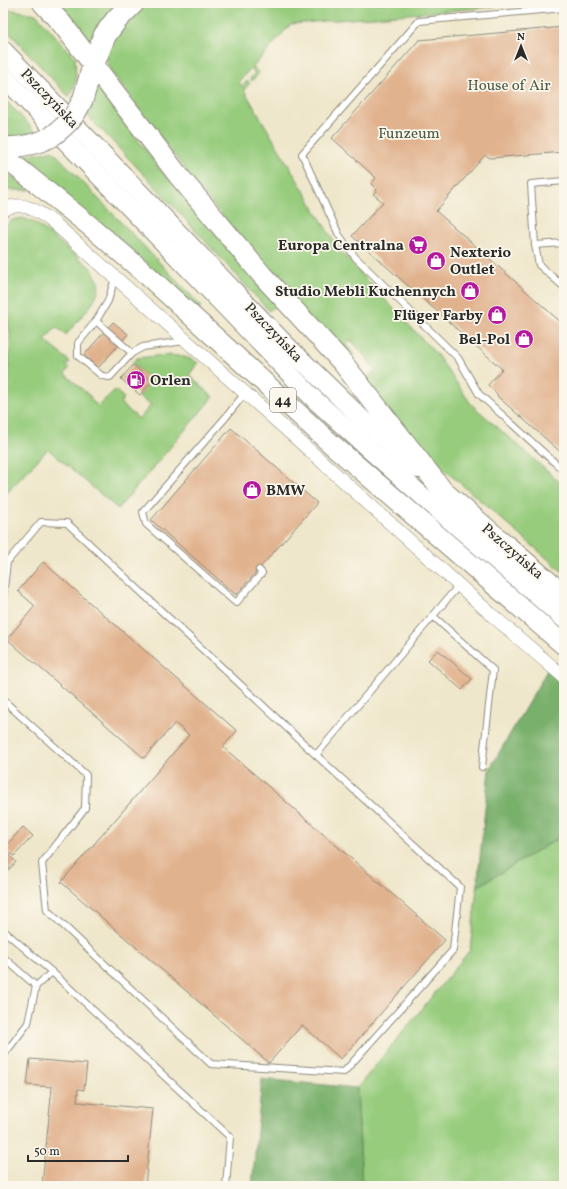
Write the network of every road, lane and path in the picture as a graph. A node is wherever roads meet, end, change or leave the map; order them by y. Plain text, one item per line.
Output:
1 (43, 3) edge
2 (133, 3) edge
3 (564, 8) edge
4 (3, 50) edge
5 (93, 64) junction
6 (3, 76) edge
7 (3, 147) edge
8 (3, 156) edge
9 (564, 181) edge
10 (3, 210) edge
11 (564, 243) edge
12 (536, 245) junction
13 (115, 278) junction
14 (564, 287) edge
15 (96, 321) junction
16 (185, 341) junction
17 (132, 353) junction
18 (245, 393) junction
19 (564, 471) edge
20 (443, 491) junction
21 (259, 570) dead end
22 (459, 585) junction
23 (564, 595) edge
24 (3, 597) edge
25 (433, 616) junction
26 (564, 619) edge
27 (564, 645) edge
28 (564, 677) edge
29 (3, 700) edge
30 (316, 755) junction
31 (482, 767) dead end
32 (3, 930) edge
33 (3, 957) edge
34 (52, 972) junction
35 (36, 986) junction
36 (3, 1056) edge
37 (226, 1186) edge

1 - 5 main road
2 - 5 highway
3 - 19 lane
4 - 20 main road, Pszczyńska
5 - 7 main road, bridge
5 - 20 main road
6 - 26 main road, Pszczyńska
8 - 27 main road, 44
9 - 12 lane
10 - 13 street
11 - 12 lane
12 - 14 lane
13 - 15 lane
13 - 16 street
15 - 17 lane
15 - 17 lane
16 - 17 lane
16 - 18 street
18 - 21 lane
18 - 22 street
20 - 23 main road, Pszczyńska
22 - 25 lane
22 - 28 street
24 - 30 lane
25 - 30 lane
25 - 31 lane
29 - 30 lane
32 - 34 lane
33 - 35 lane
34 - 35 lane
34 - 37 lane
35 - 36 lane

